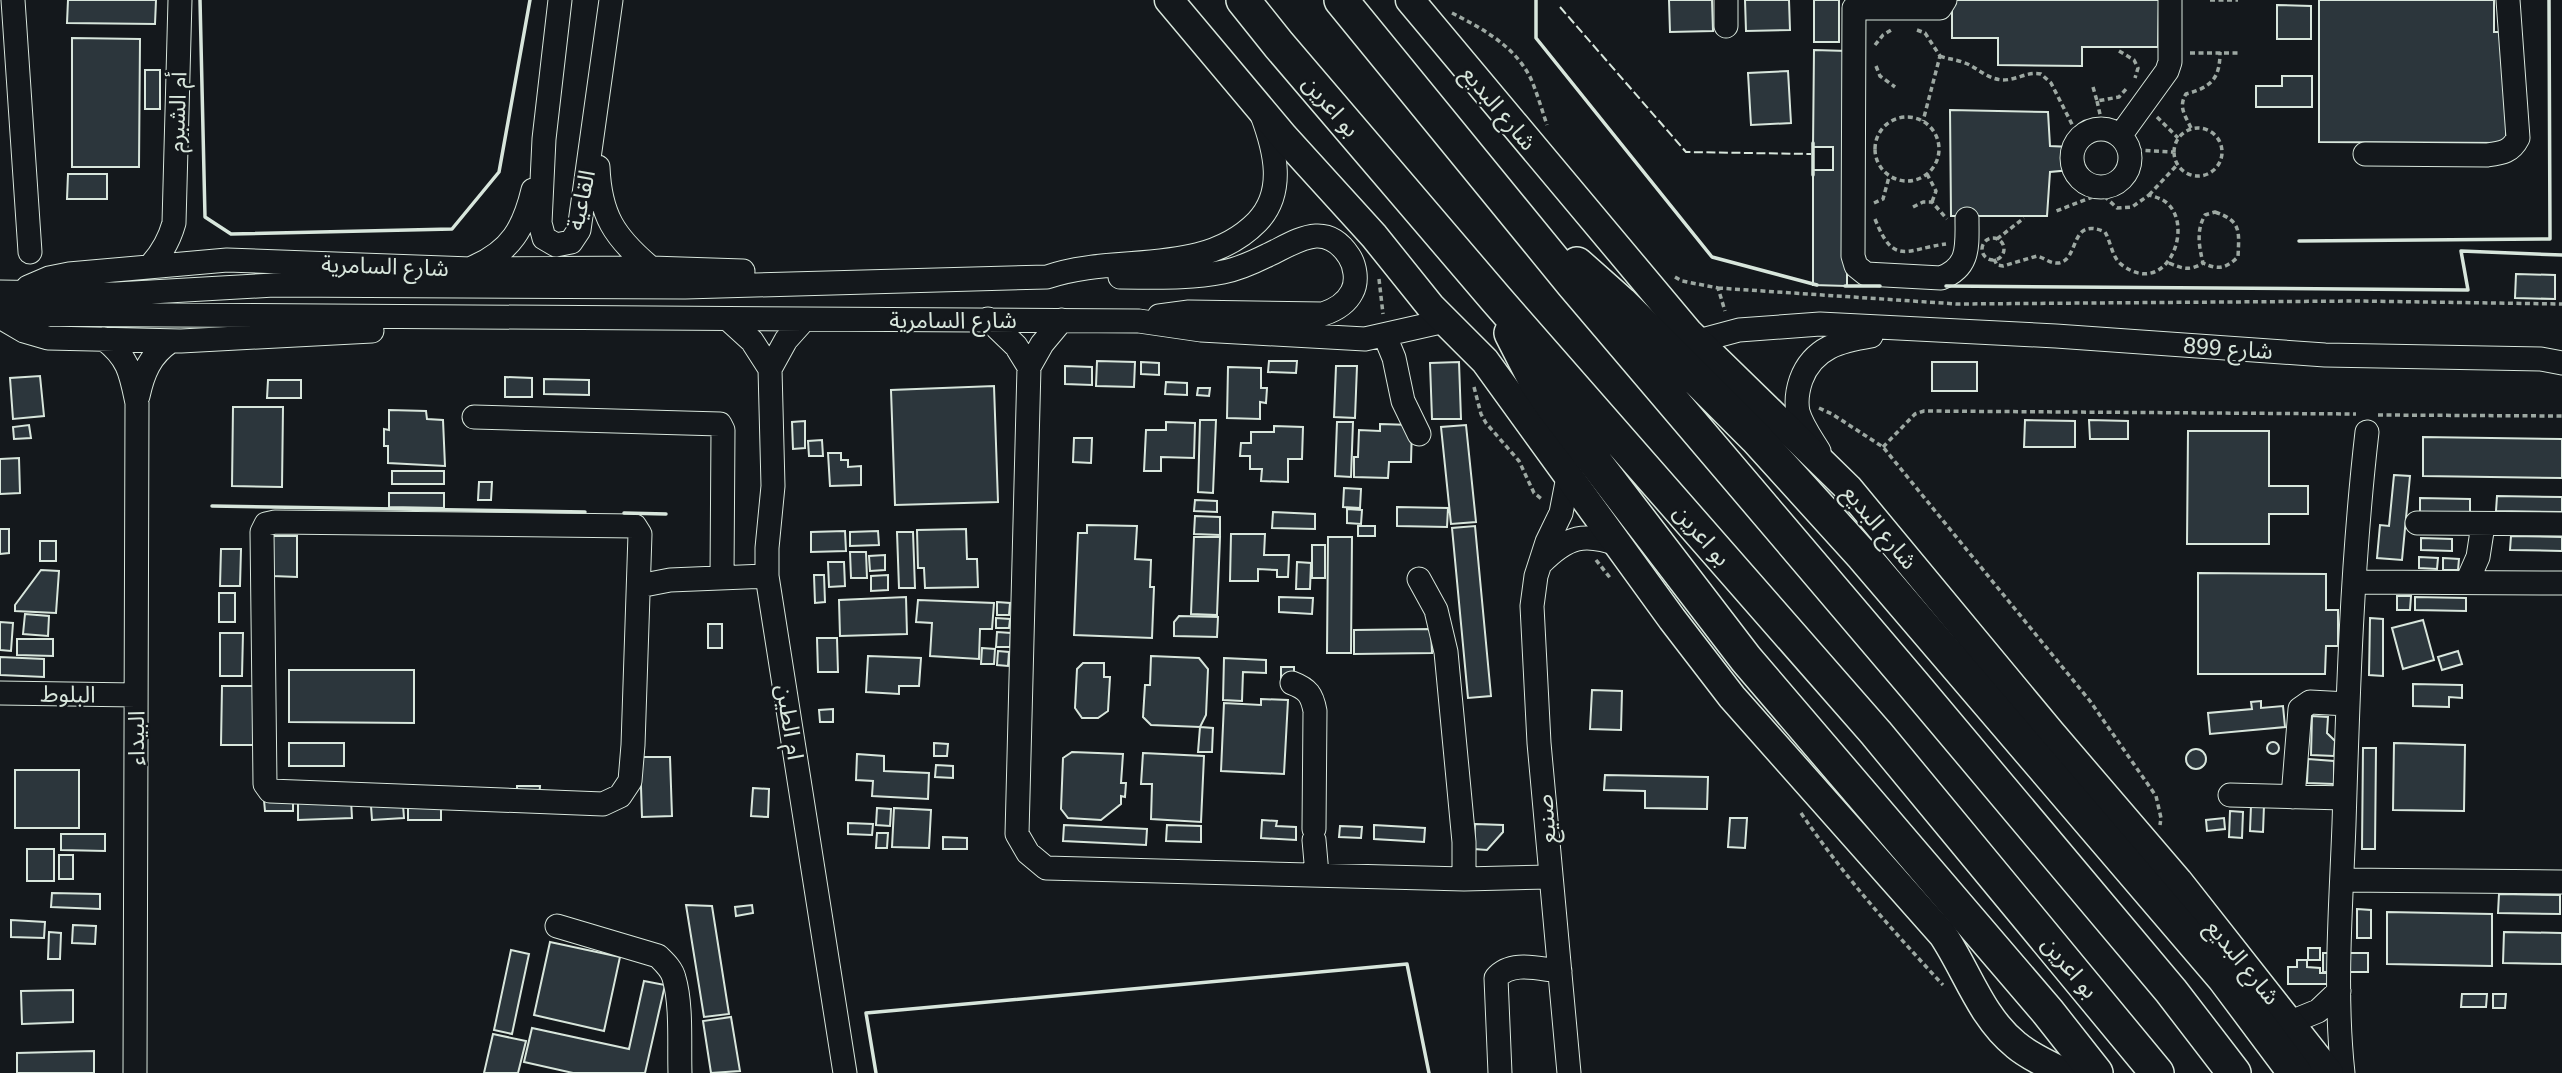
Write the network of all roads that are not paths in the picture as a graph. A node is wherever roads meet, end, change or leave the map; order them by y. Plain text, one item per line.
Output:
1 (13, 0) edge
2 (180, 0) edge
3 (560, 0) edge
4 (611, 0) edge
5 (1169, 0) edge
6 (1243, 0) edge
7 (1341, 0) edge
8 (1410, 0) edge
9 (1726, 0) edge
10 (1945, 0) edge
11 (2169, 0) edge
12 (2508, 0) edge
13 (1854, 4) edge
14 (1726, 26) dead end
15 (1259, 106) junction
16 (596, 111) junction
17 (2117, 138) junction
18 (544, 139) junction
19 (2365, 154) dead end
20 (174, 223) junction
21 (1958, 224) road end
22 (1531, 233) junction
23 (30, 251) dead end
24 (204, 261) junction
25 (150, 266) junction
26 (651, 268) junction
27 (471, 269) junction
28 (1047, 277) junction
29 (964, 279) junction
30 (10, 292) edge
31 (1496, 299) junction
32 (0, 316) edge
33 (458, 318) junction
34 (988, 319) junction
35 (729, 320) junction
36 (803, 320) junction
37 (1062, 320) junction
38 (1139, 321) junction
39 (1445, 321) junction
40 (1916, 328) junction
41 (1385, 336) junction
42 (104, 340) junction
43 (171, 341) junction
44 (1698, 341) junction
45 (2555, 359) edge
46 (1029, 367) junction
47 (770, 369) junction
48 (137, 403) junction
49 (474, 417) dead end
50 (2367, 432) dead end
51 (1419, 434) dead end
52 (1833, 473) junction
53 (1568, 477) junction
54 (2417, 523) dead end
55 (2562, 524) edge
56 (2483, 525) junction
57 (1620, 545) junction
58 (1539, 565) junction
59 (767, 576) junction
60 (722, 577) junction
61 (1419, 579) dead end
62 (2354, 582) junction
63 (2467, 582) junction
64 (2562, 583) edge
65 (639, 586) junction
66 (1292, 683) dead end
67 (0, 693) edge
68 (136, 695) junction
69 (2348, 704) junction
70 (2230, 795) dead end
71 (2293, 797) junction
72 (2344, 798) junction
73 (1317, 874) junction
74 (1552, 877) junction
75 (1464, 879) junction
76 (2342, 880) junction
77 (2562, 882) edge
78 (557, 926) dead end
79 (1560, 971) junction
80 (2339, 991) junction
81 (2291, 1022) junction
82 (135, 1073) edge
83 (680, 1073) edge
84 (845, 1073) edge
85 (1500, 1073) edge
86 (1569, 1073) edge
87 (2064, 1073) edge
88 (2096, 1073) edge
89 (2157, 1073) edge
90 (2234, 1073) edge
91 (2295, 1073) edge
92 (2329, 1073) edge
93 (2343, 1073) edge

1 - 23 street
2 - 20 street, أم الشبرم
3 - 18 street, القاعية
4 - 16 street, القاعية
5 - 15 main road
6 - 31 highway, بو اعرين
7 - 22 highway
8 - 44 main road, شارع البديع
9 - 14 street
10 - 13 street
11 - 17 street
12 - 19 street
13 - 21 street
15 - 28 street, شارع السامرية
15 - 39 main road
16 - 18 street, القاعية
16 - 26 street, القاعية
17 - 17 street
18 - 27 street, القاعية
20 - 24 street
20 - 25 street, أم الشبرم
22 - 90 highway
22 - 91 highway
24 - 25 street, شارع السامرية
24 - 27 street, شارع السامرية
25 - 30 street, شارع السامرية
26 - 27 street, شارع السامرية
26 - 29 street, شارع السامرية
28 - 29 street, شارع السامرية
28 - 38 street
29 - 30 street, شارع السامرية
31 - 88 highway
31 - 89 highway, بو اعرين
32 - 33 street, شارع السامرية
32 - 42 street, شارع السامرية
33 - 35 street, شارع السامرية
33 - 43 street, شارع السامرية
34 - 36 street, شارع السامرية
34 - 37 street, شارع السامرية
34 - 46 street
35 - 36 street, شارع السامرية
35 - 47 street
36 - 47 street
37 - 38 street, شارع السامرية
37 - 46 street
38 - 41 street, شارع السامرية
39 - 41 street, شارع السامرية
39 - 53 main road
40 - 44 street, شارع 899
40 - 45 street, شارع 899
40 - 52 street, شارع 899
41 - 51 street
42 - 43 street, شارع السامرية
42 - 48 street, البيداء
43 - 48 street, البيداء
44 - 52 main road, شارع البديع
46 - 73 street
47 - 59 street, ام الطين
48 - 68 street, البيداء
49 - 60 street
50 - 62 street
52 - 81 main road, شارع البديع
53 - 57 main road
53 - 58 street, صنيع
54 - 56 street
55 - 56 street
56 - 63 street
57 - 58 street
57 - 87 main road
58 - 74 street, صنيع
59 - 60 street
59 - 84 street, ام الطين
60 - 65 street
61 - 75 street
62 - 63 street
62 - 69 street
63 - 64 street
65 - 65 street
66 - 73 street
67 - 68 street, البلوط
68 - 82 street, البيداء
69 - 71 street
69 - 72 street
70 - 71 street
71 - 72 street
72 - 76 street
73 - 75 street
74 - 75 street
74 - 79 street, صنيع
76 - 77 street
76 - 80 street
78 - 83 street
79 - 85 street
79 - 86 street, صنيع
80 - 81 street
80 - 93 street
81 - 92 main road, شارع البديع

